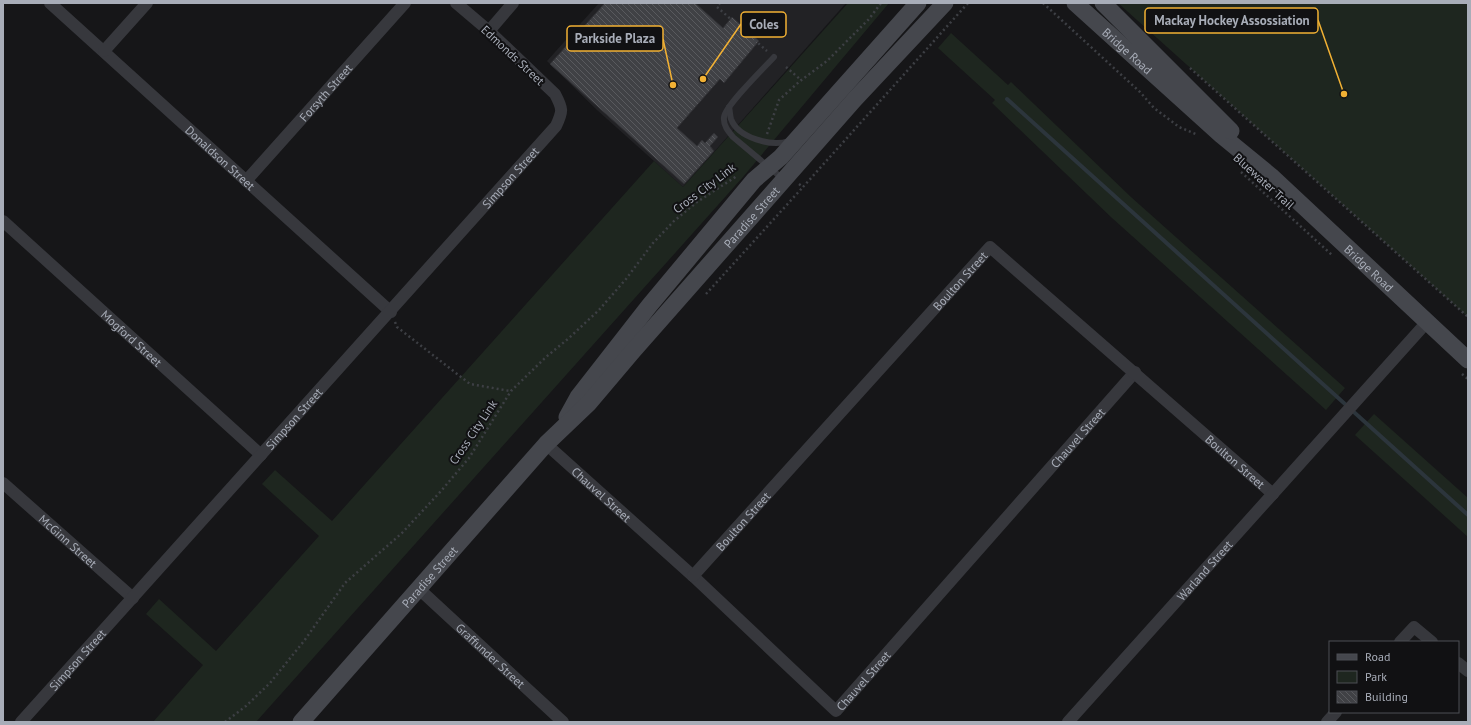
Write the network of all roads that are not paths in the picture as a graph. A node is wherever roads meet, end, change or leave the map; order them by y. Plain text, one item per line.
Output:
1 (50, 3) edge
2 (147, 3) edge
3 (405, 3) edge
4 (456, 3) edge
5 (514, 3) edge
6 (918, 3) edge
7 (945, 3) edge
8 (1075, 3) edge
9 (1103, 3) edge
10 (489, 31) junction
11 (104, 51) junction
12 (772, 55) road end
13 (730, 107) junction
14 (562, 112) joint
15 (798, 137) junction
16 (769, 167) junction
17 (1271, 176) junction
18 (246, 182) junction
19 (792, 182) junction
20 (3, 221) edge
21 (391, 312) junction
22 (1427, 322) junction
23 (1462, 364) edge
24 (1135, 372) junction
25 (558, 431) junction
26 (546, 444) junction
27 (261, 456) junction
28 (3, 482) edge
29 (1273, 494) junction
30 (693, 576) junction
31 (418, 588) junction
32 (133, 598) junction
33 (1401, 641) edge
34 (1431, 641) edge
35 (1459, 664) edge
36 (1468, 671) edge
37 (1335, 713) edge
38 (21, 722) edge
39 (301, 722) edge
40 (563, 722) edge
41 (1068, 722) edge
42 (1327, 722) edge

1 - 11 street, Donaldson Street
2 - 11 street
3 - 18 street, Forsyth Street
4 - 10 street, Edmonds Street
5 - 10 street
6 - 15 street, Paradise Street
7 - 19 street, Paradise Street
8 - 17 street, Bridge Road
9 - 17 street, Bridge Road
10 - 14 street, Edmonds Street
11 - 18 street, Donaldson Street
12 - 13 lane
13 - 15 lane
13 - 16 lane
14 - 21 street, Simpson Street
15 - 16 street, Paradise Street
16 - 19 lane
16 - 25 street, Paradise Street
17 - 22 street, Bridge Road
18 - 21 street, Donaldson Street
19 - 25 street, Paradise Street
20 - 27 street, Mogford Street
21 - 27 street, Simpson Street
22 - 23 street, Bridge Road
22 - 29 street, Warland Street
24 - 29 street, Boulton Street
24 - 30 street, Boulton Street
24 - 30 street, Chauvel Street
25 - 26 street, Paradise Street
26 - 30 street, Chauvel Street
26 - 31 street, Paradise Street
27 - 32 street, Simpson Street
28 - 32 street, McGinn Street
29 - 41 street, Warland Street
31 - 39 street, Paradise Street
31 - 40 street, Graffunder Street
32 - 38 street, Simpson Street
33 - 34 street
35 - 36 street
37 - 42 street

